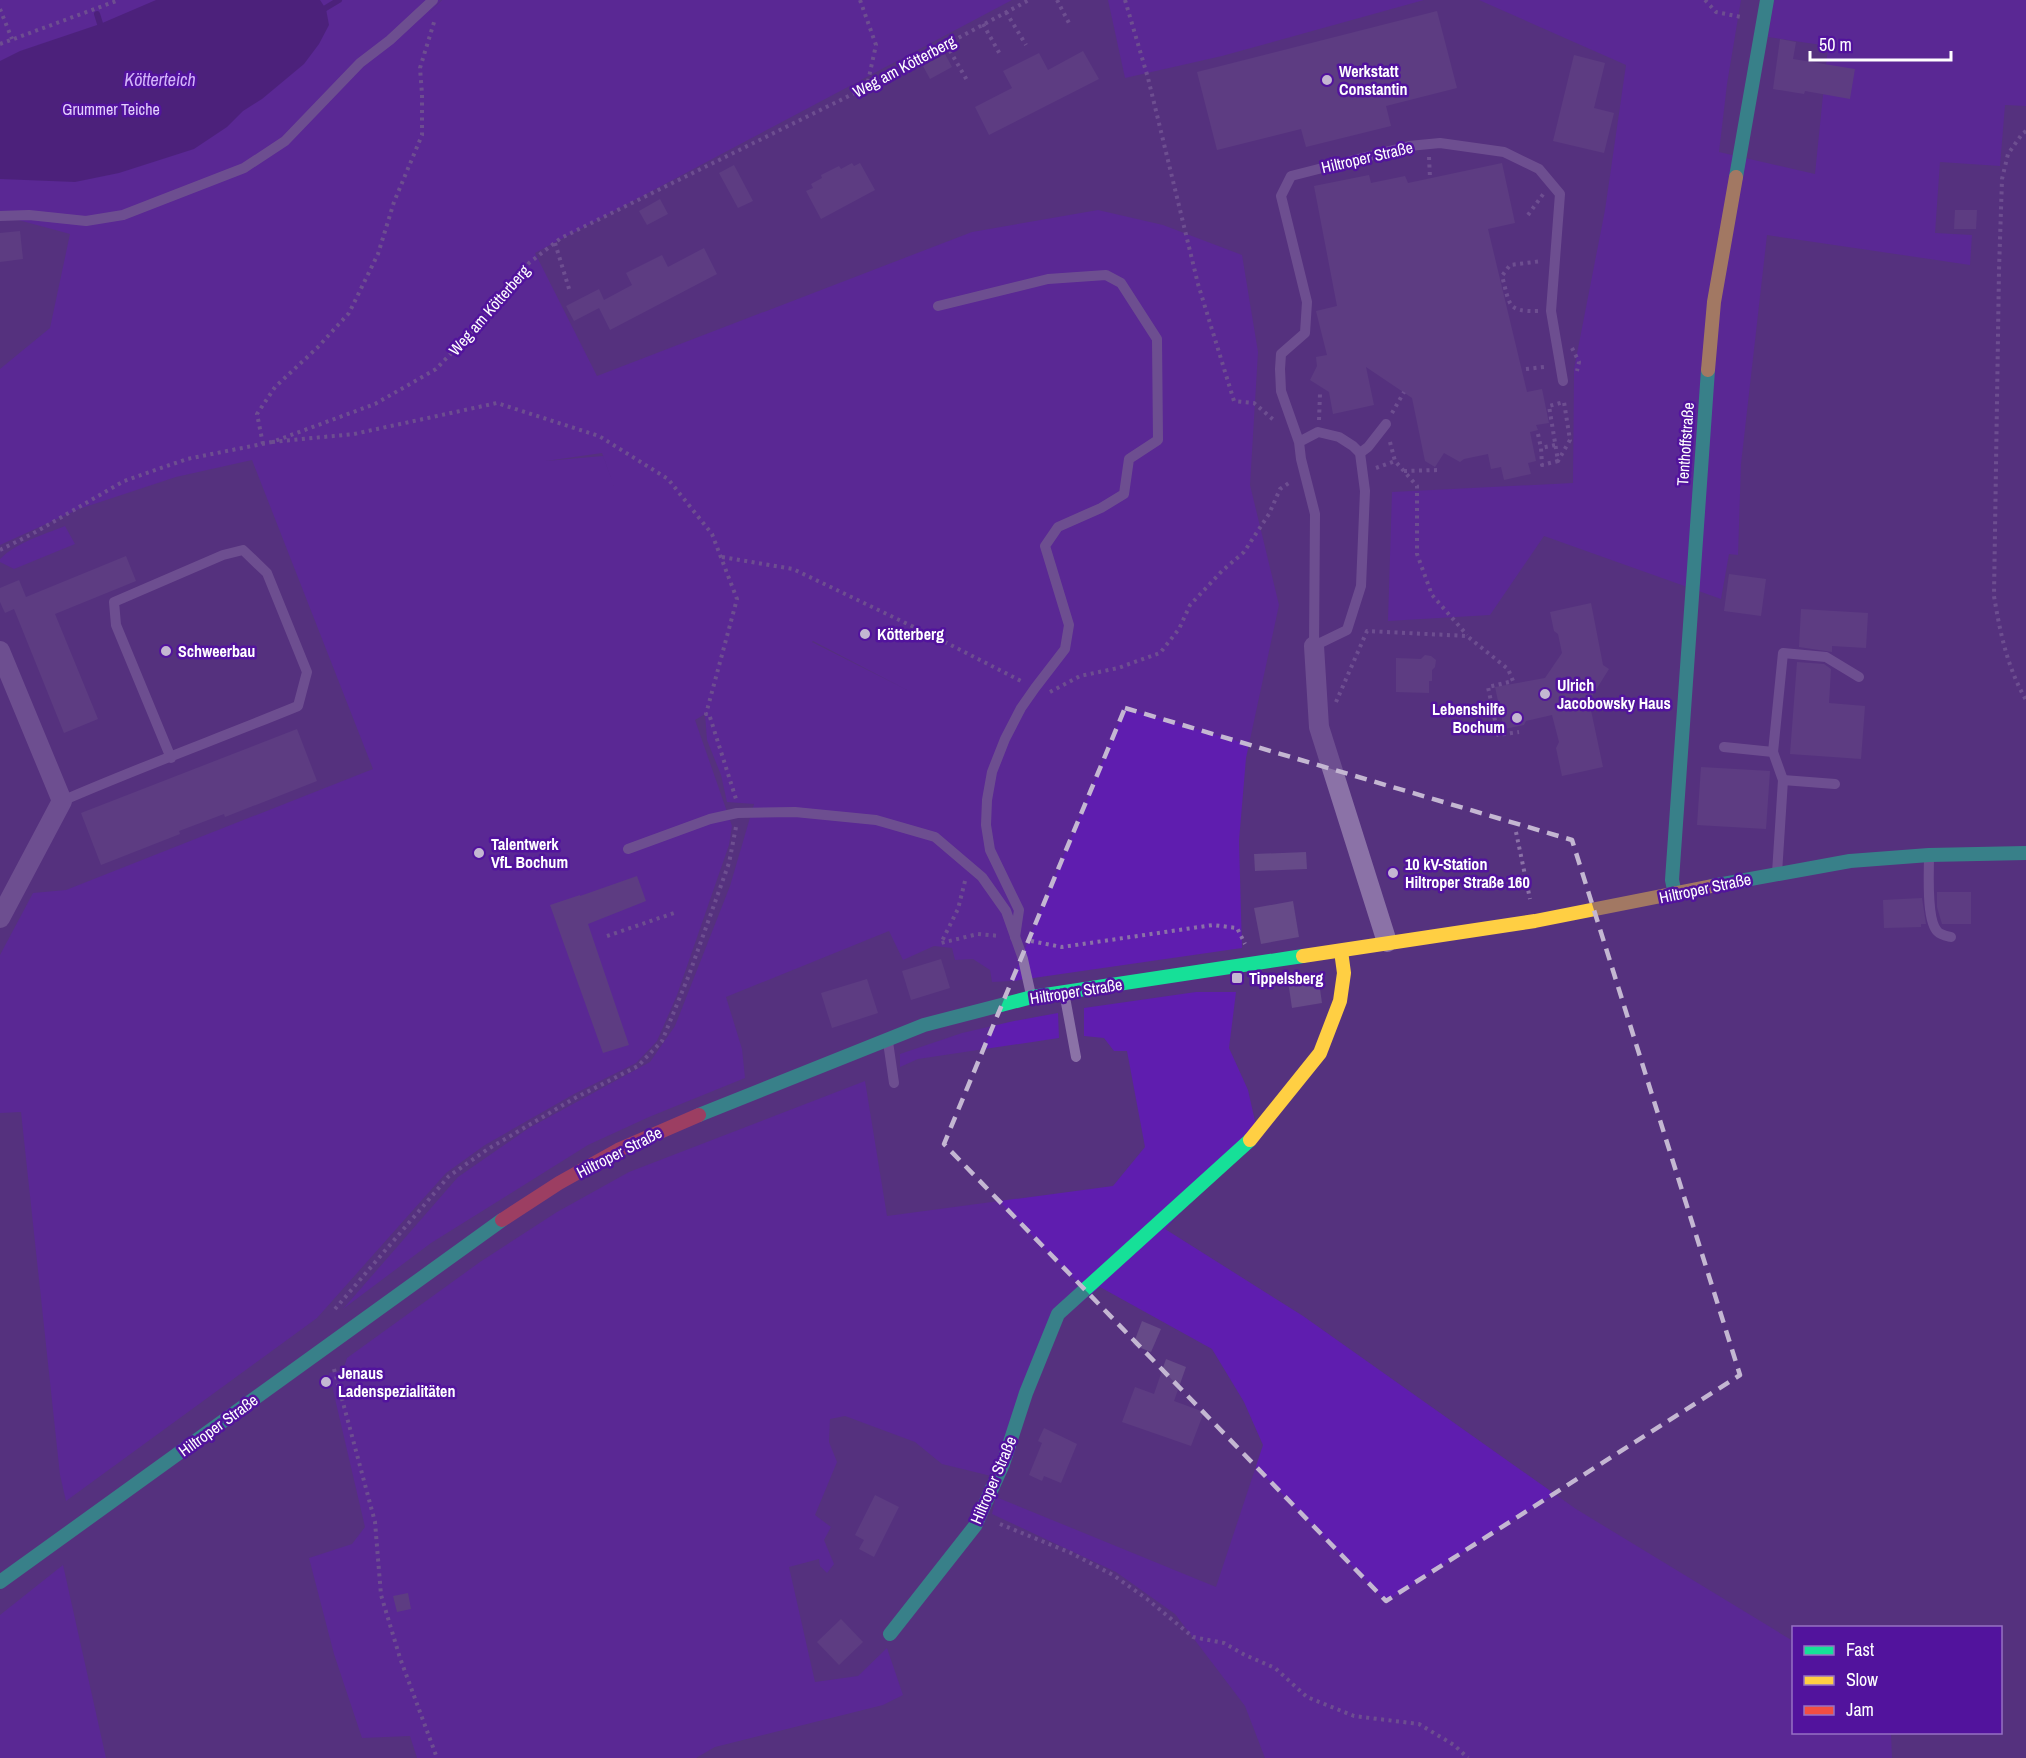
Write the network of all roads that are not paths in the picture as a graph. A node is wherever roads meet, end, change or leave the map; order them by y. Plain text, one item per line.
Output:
1 (433, 0) edge
2 (1767, 0) edge
3 (0, 216) edge
4 (938, 306) dead end
5 (1563, 381) dead end
6 (1386, 424) dead end
7 (1299, 442) junction
8 (1360, 453) junction
9 (1314, 646) junction
10 (0, 651) edge
11 (1859, 677) dead end
12 (1724, 747) dead end
13 (1773, 752) junction
14 (171, 758) junction
15 (1783, 780) junction
16 (1835, 784) dead end
17 (62, 801) junction
18 (628, 849) dead end
19 (2026, 853) edge
20 (1929, 855) junction
21 (1777, 873) junction
22 (1675, 894) junction
23 (0, 918) edge
24 (1015, 937) junction
25 (1951, 937) dead end
26 (1387, 942) junction
27 (1341, 951) junction
28 (1064, 992) junction
29 (1032, 997) junction
30 (888, 1038) junction
31 (1076, 1057) dead end
32 (894, 1083) dead end
33 (0, 1582) edge
34 (890, 1634) dead end

1 - 3 lane
2 - 22 street, Tenthoffstraße
4 - 24 lane
5 - 7 lane, Hiltroper Straße
6 - 8 lane
7 - 8 lane
7 - 9 lane, Hiltroper Straße
8 - 9 lane
9 - 26 street, Hiltroper Straße
10 - 17 street
11 - 13 lane
12 - 13 lane
13 - 15 lane
14 - 14 lane
14 - 17 lane
15 - 16 lane
15 - 21 lane
17 - 23 street
18 - 24 lane
19 - 20 street, Hiltroper Straße
20 - 21 street, Hiltroper Straße
20 - 25 lane
21 - 22 street, Hiltroper Straße
22 - 26 street, Hiltroper Straße
24 - 29 lane
26 - 27 street, Hiltroper Straße
27 - 28 street, Hiltroper Straße
27 - 34 street, Hiltroper Straße
28 - 29 street, Hiltroper Straße
28 - 31 lane
29 - 30 street, Hiltroper Straße
30 - 32 lane
30 - 33 street, Hiltroper Straße

